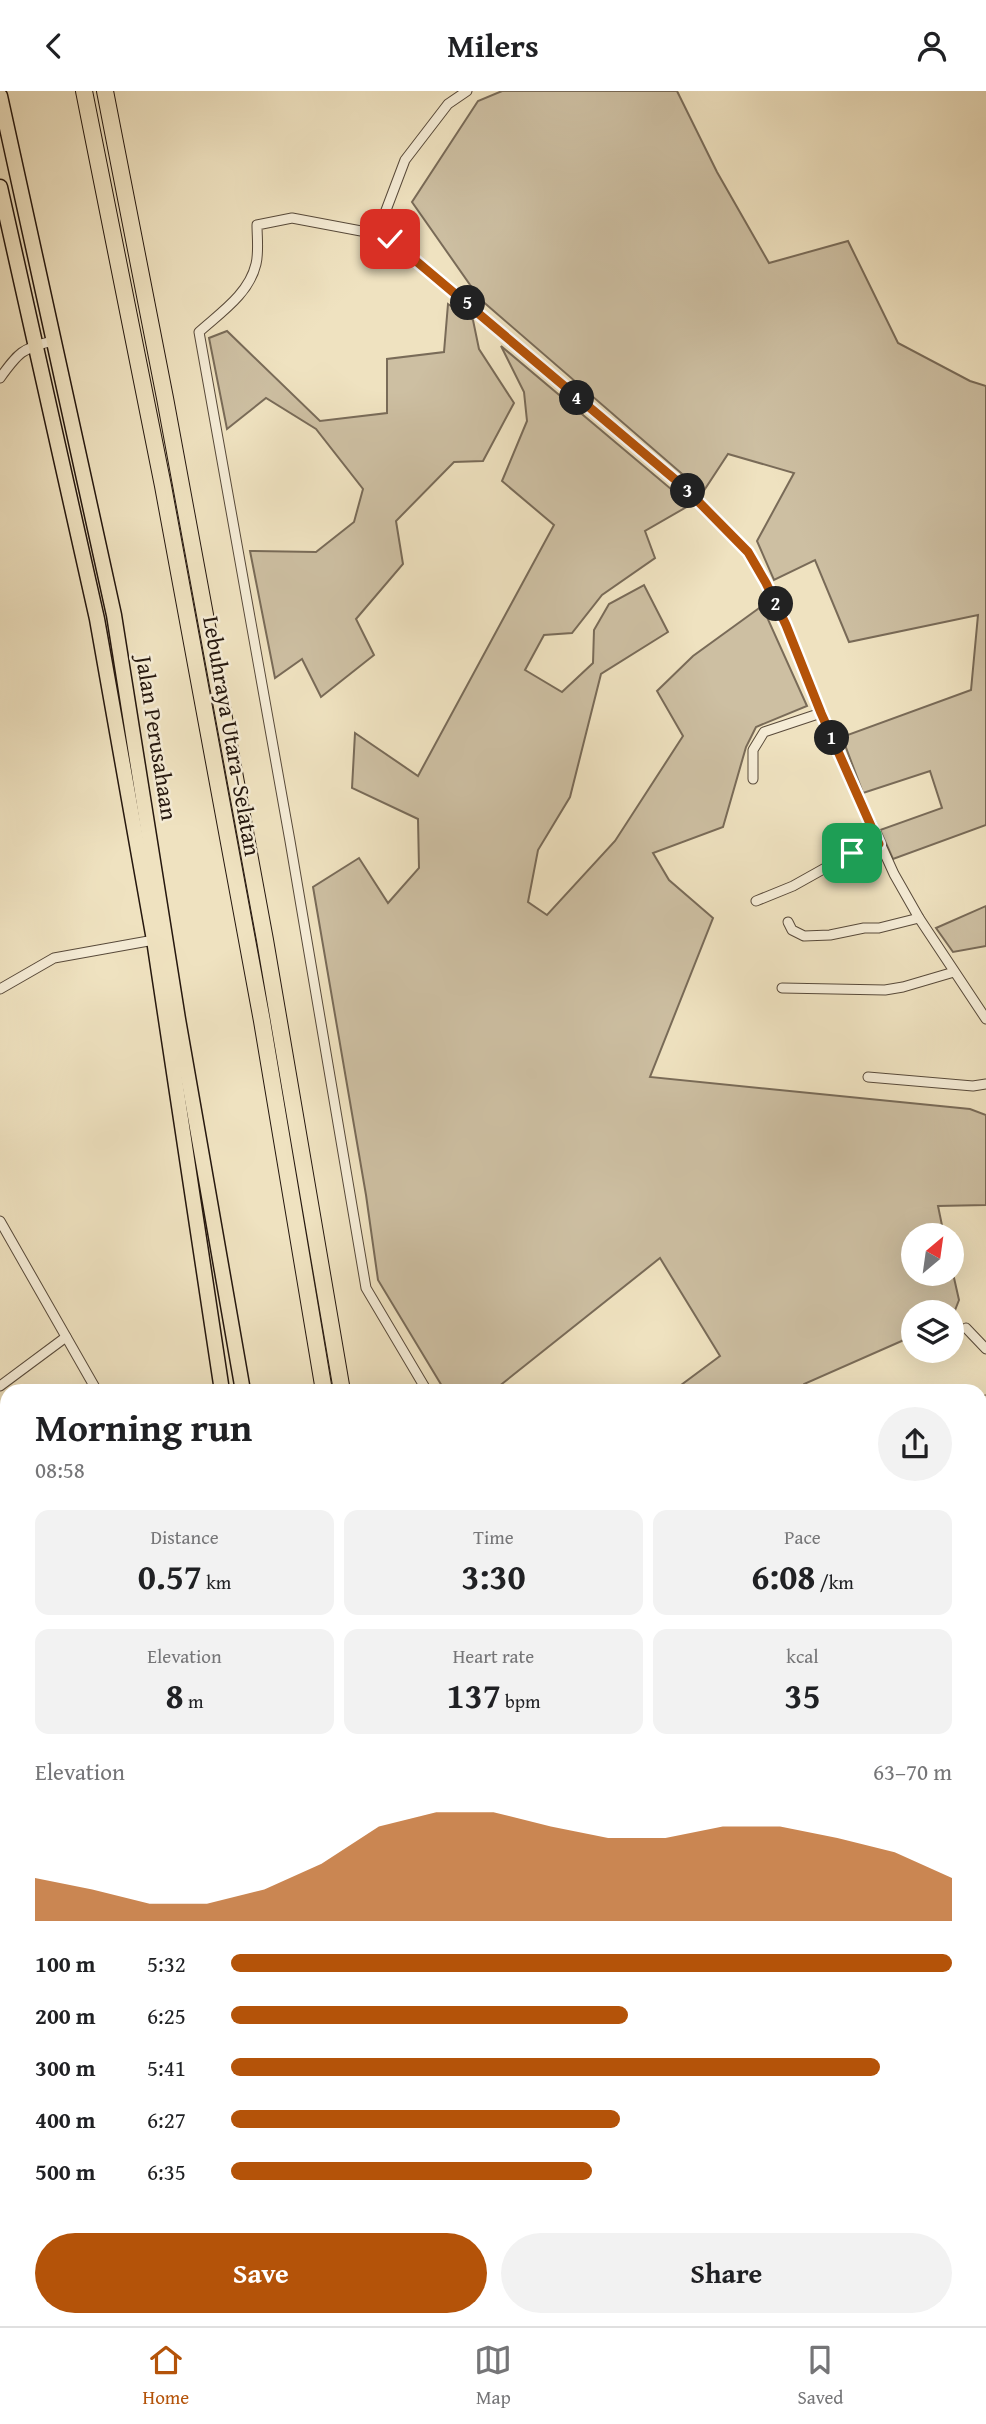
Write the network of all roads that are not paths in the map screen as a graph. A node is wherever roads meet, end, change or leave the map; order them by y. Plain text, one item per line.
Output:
1 (84, 91) edge
2 (105, 91) edge
3 (467, 91) edge
4 (0, 96) edge
5 (0, 187) edge
6 (377, 234) junction
7 (53, 341) junction
8 (34, 345) junction
9 (0, 378) edge
10 (821, 713) junction
11 (753, 779) dead end
12 (879, 844) junction
13 (756, 901) dead end
14 (919, 918) junction
15 (789, 922) dead end
16 (154, 940) junction
17 (954, 972) junction
18 (782, 988) dead end
19 (0, 989) edge
20 (986, 1019) edge
21 (868, 1077) dead end
22 (986, 1084) edge
23 (1, 1226) edge
24 (966, 1328) dead end
25 (66, 1337) junction
26 (986, 1349) edge
27 (3, 1384) edge
28 (93, 1384) edge
29 (221, 1384) edge
30 (242, 1384) edge
31 (323, 1384) edge
32 (341, 1384) edge
33 (423, 1384) edge

1 - 31 highway, Lebuhraya Utara–Selatan
2 - 32 highway, Lebuhraya Utara–Selatan
3 - 6 street
4 - 7 main road, Jalan Perusahaan
5 - 8 main road, Jalan Perusahaan
6 - 10 street
6 - 33 street
7 - 8 street
7 - 30 main road, Jalan Perusahaan
8 - 9 street
8 - 16 main road, Jalan Perusahaan
10 - 11 street
10 - 12 street
12 - 13 street
12 - 14 street
14 - 15 street
14 - 17 street
16 - 19 street
16 - 29 main road, Jalan Perusahaan
17 - 18 street
17 - 20 street
21 - 22 street
23 - 25 street
24 - 26 street
25 - 27 street
25 - 28 street

